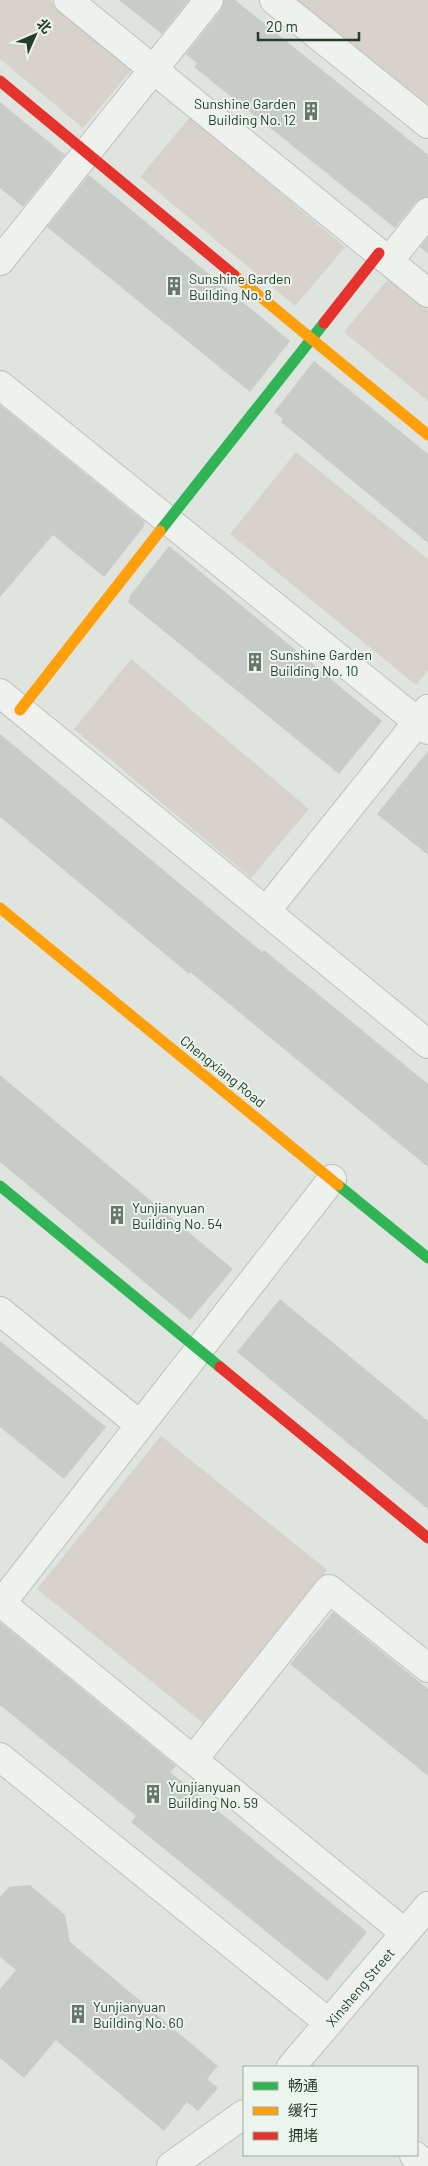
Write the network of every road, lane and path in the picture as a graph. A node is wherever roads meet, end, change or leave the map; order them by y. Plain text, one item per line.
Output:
1 (68, 0) edge
2 (209, 0) edge
3 (274, 0) edge
4 (154, 69) junction
5 (0, 81) edge
6 (428, 124) edge
7 (87, 153) junction
8 (428, 212) edge
9 (9, 232) edge
10 (384, 257) junction
11 (0, 261) edge
12 (428, 293) edge
13 (312, 339) junction
14 (0, 385) edge
15 (428, 435) edge
16 (168, 521) junction
17 (10, 702) edge
18 (425, 720) edge
19 (0, 908) edge
20 (266, 911) junction
21 (428, 1044) edge
22 (332, 1179) junction
23 (0, 1186) edge
24 (428, 1258) edge
25 (0, 1311) edge
26 (199, 1350) junction
27 (140, 1425) junction
28 (428, 1538) edge
29 (1, 1604) edge
30 (428, 1668) edge
31 (0, 1757) edge
32 (193, 1760) junction
33 (428, 1906) edge
34 (405, 1933) junction
35 (328, 2023) junction
36 (302, 2063) edge
37 (243, 2115) edge
38 (415, 2156) edge
39 (171, 2166) edge
40 (427, 2166) edge

1 - 4 street
2 - 4 street
3 - 6 street
4 - 7 street
4 - 10 street
5 - 7 street
7 - 9 street
7 - 13 street
8 - 10 street
9 - 11 street
10 - 12 street
10 - 13 street
13 - 15 street
13 - 16 street
14 - 16 street
16 - 17 street
16 - 18 street
17 - 20 street
18 - 20 street
19 - 22 street, Chengxiang Road
20 - 21 street
22 - 24 street, Chengxiang Road
22 - 26 street
23 - 26 street
25 - 27 street
26 - 27 street
26 - 28 street
27 - 29 street
29 - 32 street
30 - 32 street
31 - 35 street
32 - 34 street
33 - 34 street, Xinsheng Street
34 - 35 street, Xinsheng Street
35 - 36 street, Xinsheng Street
37 - 39 street
38 - 40 street

